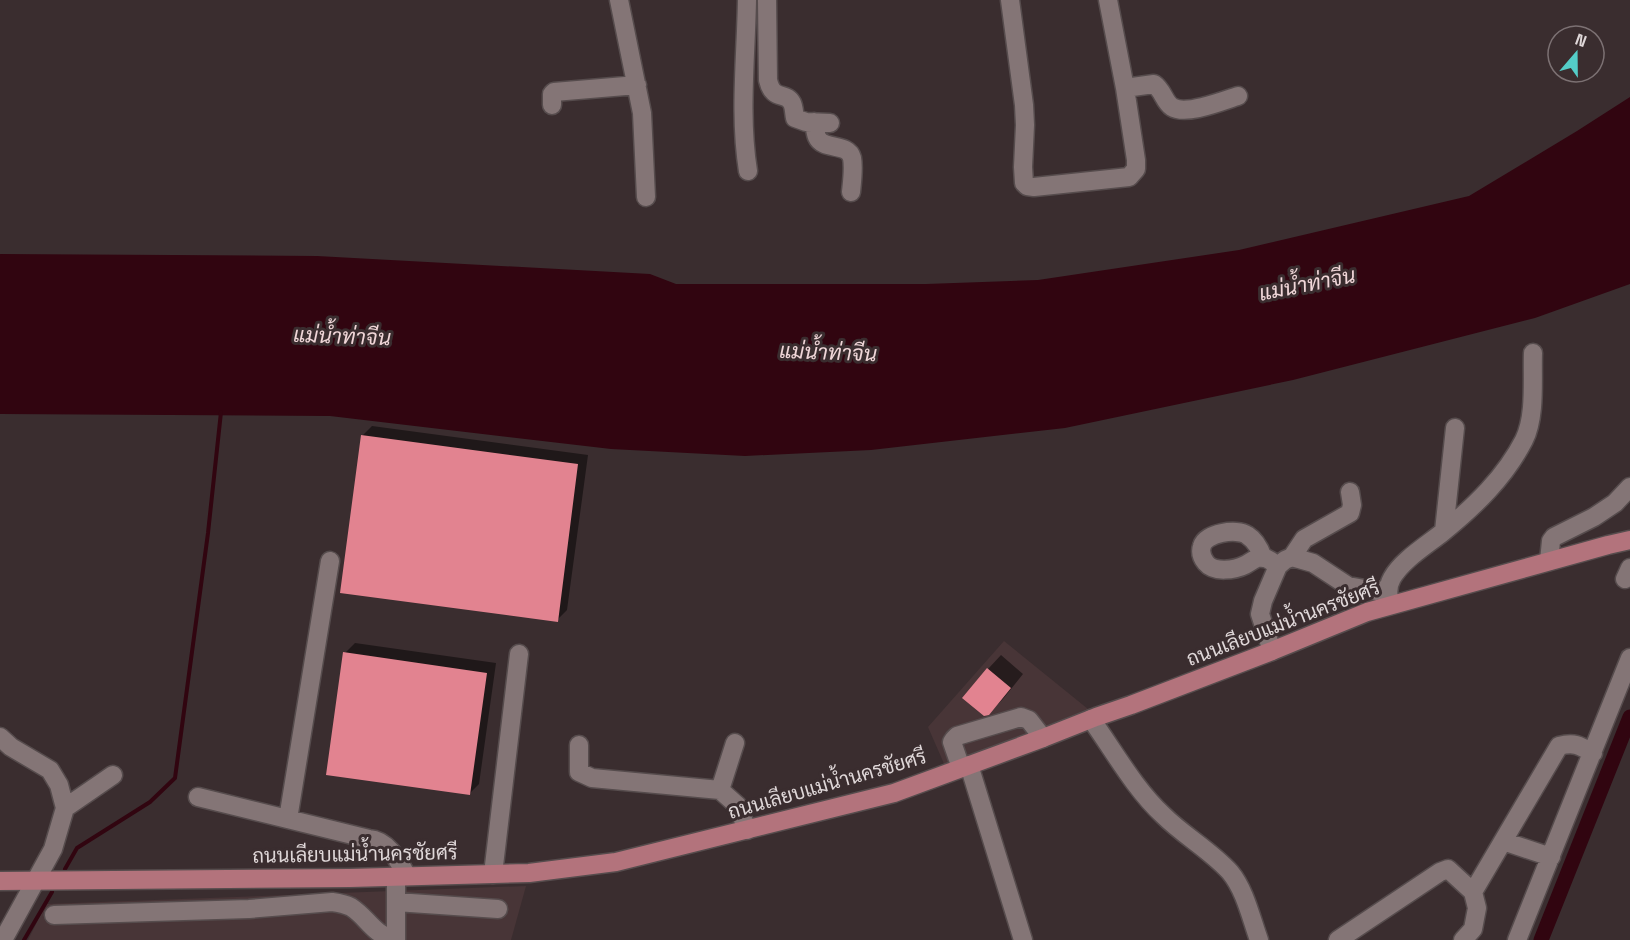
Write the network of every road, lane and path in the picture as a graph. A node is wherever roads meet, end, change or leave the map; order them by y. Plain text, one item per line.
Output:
1 (619, 0) edge
2 (747, 0) edge
3 (767, 0) edge
4 (1010, 0) edge
5 (1108, 0) edge
6 (637, 86) junction
7 (1127, 87) junction
8 (1238, 96) dead end
9 (552, 105) dead end
10 (748, 171) dead end
11 (851, 192) dead end
12 (646, 197) dead end
13 (1533, 353) dead end
14 (1455, 428) dead end
15 (1630, 487) edge
16 (1350, 492) dead end
17 (1444, 531) junction
18 (1630, 540) edge
19 (1278, 560) junction
20 (330, 561) dead end
21 (1549, 561) junction
22 (1388, 597) junction
23 (1272, 651) junction
24 (519, 654) dead end
25 (1630, 658) edge
26 (1091, 719) junction
27 (0, 737) edge
28 (1043, 738) junction
29 (735, 743) dead end
30 (579, 745) dead end
31 (1593, 753) junction
32 (965, 767) junction
33 (113, 775) dead end
34 (720, 790) junction
35 (198, 797) dead end
36 (65, 808) junction
37 (288, 819) junction
38 (747, 830) junction
39 (1503, 841) junction
40 (1551, 857) junction
41 (494, 874) junction
42 (402, 877) junction
43 (35, 880) junction
44 (0, 881) edge
45 (1473, 891) junction
46 (396, 902) junction
47 (498, 909) dead end
48 (54, 915) dead end
49 (3, 940) edge
50 (395, 940) edge
51 (1023, 940) edge
52 (1259, 940) edge
53 (1338, 940) edge
54 (1462, 940) edge
55 (1517, 940) edge

1 - 6 street
2 - 10 street
3 - 11 street
4 - 7 street
5 - 7 street
6 - 9 street
6 - 12 street
7 - 8 street
13 - 17 street
14 - 17 street
15 - 21 street
16 - 19 street
17 - 22 street
18 - 21 main road, ถนนเลียบแม่น้ำนครชัยศรี
19 - 22 street
19 - 23 street
20 - 37 street
21 - 22 main road, ถนนเลียบแม่น้ำนครชัยศรี
22 - 23 main road, ถนนเลียบแม่น้ำนครชัยศรี
23 - 26 main road, ถนนเลียบแม่น้ำนครชัยศรี
24 - 41 street
25 - 31 street
26 - 28 main road, ถนนเลียบแม่น้ำนครชัยศรี
26 - 52 street
27 - 36 street
28 - 32 main road, ถนนเลียบแม่น้ำนครชัยศรี
28 - 32 street
29 - 34 street
30 - 34 street
31 - 39 street
31 - 40 street
32 - 38 main road, ถนนเลียบแม่น้ำนครชัยศรี
32 - 51 street
33 - 36 street
34 - 38 street
35 - 37 street
36 - 43 street
37 - 42 street
38 - 41 main road, ถนนเลียบแม่น้ำนครชัยศรี
39 - 40 street
39 - 45 street
40 - 55 street
41 - 42 main road, ถนนเลียบแม่น้ำนครชัยศรี
42 - 43 main road, ถนนเลียบแม่น้ำนครชัยศรี
42 - 46 street
43 - 44 main road, ถนนเลียบแม่น้ำนครชัยศรี
43 - 49 street
45 - 53 street
45 - 54 street
46 - 47 street
46 - 50 street
48 - 50 street

